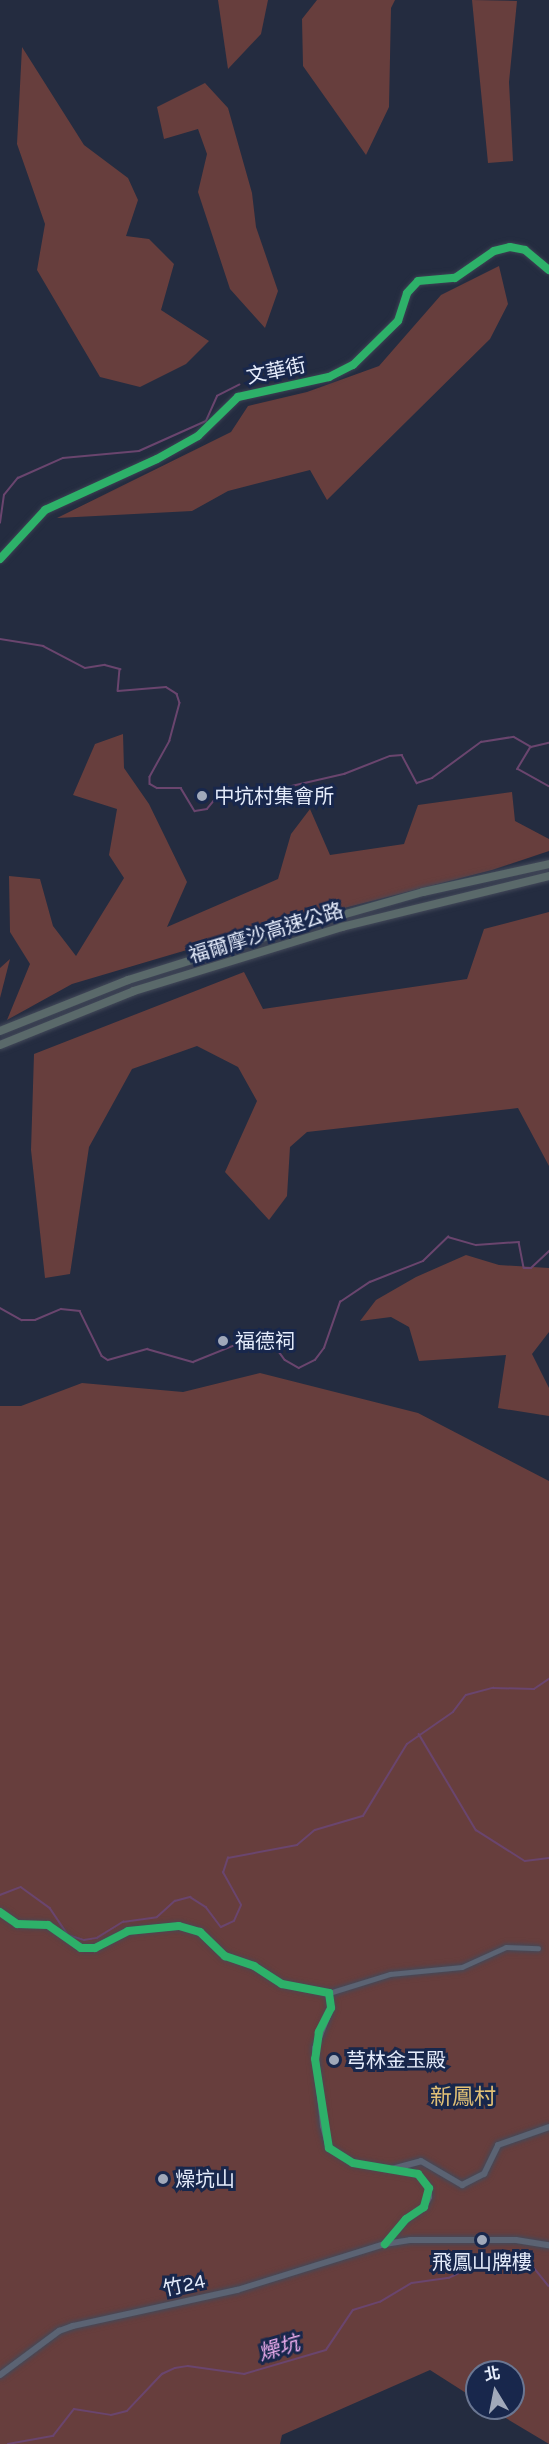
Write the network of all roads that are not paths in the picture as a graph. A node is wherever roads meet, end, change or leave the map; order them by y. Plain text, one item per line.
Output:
1 (549, 270) edge
2 (0, 559) edge
3 (549, 864) edge
4 (549, 876) edge
5 (0, 1031) edge
6 (0, 1046) edge
7 (0, 1912) edge
8 (538, 1948) dead end
9 (329, 1993) junction
10 (549, 2127) edge
11 (392, 2169) junction
12 (385, 2244) junction
13 (549, 2245) edge
14 (0, 2375) edge

1 - 2 street, 文華街
3 - 5 highway, 福爾摩沙高速公路
4 - 6 highway, 福爾摩沙高速公路
7 - 9 street
8 - 9 street
9 - 11 street
10 - 11 street
11 - 12 street
12 - 13 street, 竹24
12 - 14 street, 竹24 / 竹24

